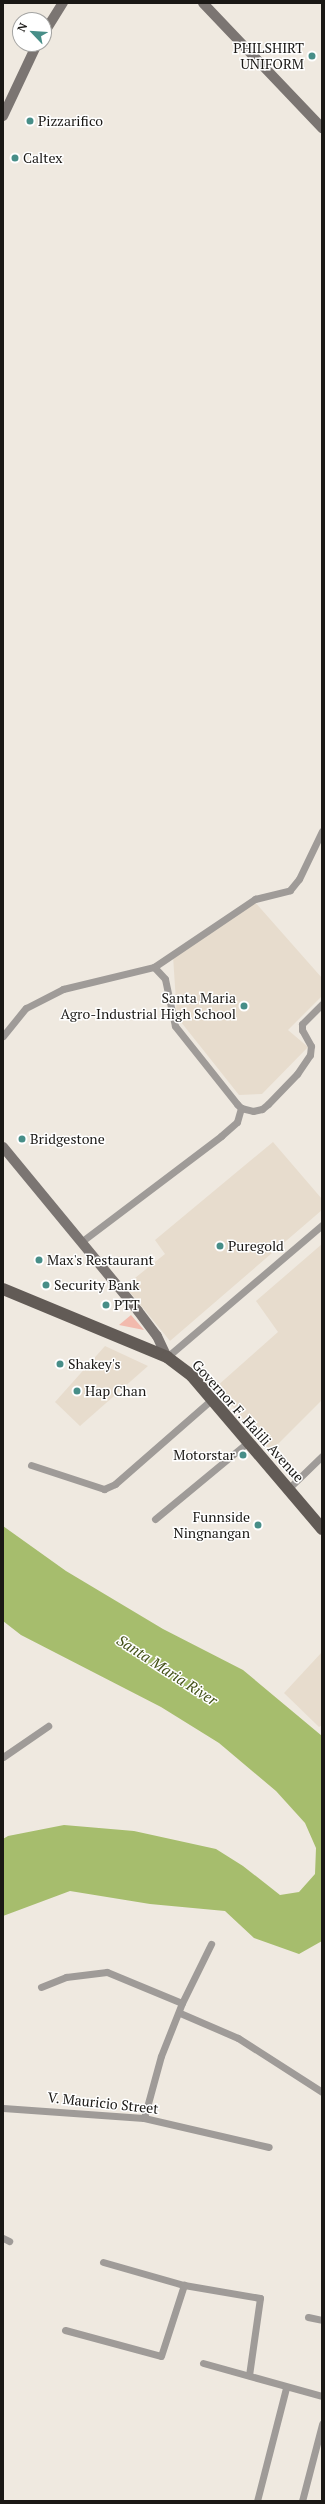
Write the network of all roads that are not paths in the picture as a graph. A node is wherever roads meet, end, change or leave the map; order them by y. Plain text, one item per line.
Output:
1 (63, 3) edge
2 (203, 3) edge
3 (52, 20) edge
4 (33, 52) edge
5 (3, 116) edge
6 (322, 128) edge
7 (322, 831) edge
8 (154, 967) junction
9 (322, 1004) edge
10 (3, 1036) edge
11 (241, 1108) junction
12 (3, 1147) edge
13 (322, 1225) edge
14 (81, 1242) junction
15 (3, 1289) edge
16 (167, 1357) junction
17 (212, 1399) junction
18 (248, 1442) junction
19 (322, 1456) edge
20 (31, 1465) dead end
21 (289, 1488) junction
22 (155, 1519) dead end
23 (322, 1529) edge
24 (48, 1726) dead end
25 (3, 1757) edge
26 (210, 1944) dead end
27 (41, 1987) dead end
28 (182, 2002) junction
29 (180, 2013) junction
30 (322, 2092) edge
31 (3, 2108) edge
32 (144, 2118) junction
33 (269, 2147) dead end
34 (103, 2262) dead end
35 (184, 2285) junction
36 (308, 2317) dead end
37 (322, 2320) edge
38 (65, 2330) dead end
39 (203, 2364) dead end
40 (249, 2375) junction
41 (286, 2388) junction
42 (322, 2396) edge
43 (322, 2424) edge
44 (257, 2501) edge
45 (302, 2501) edge

1 - 3 main road
2 - 6 main road
4 - 5 main road
7 - 8 street
8 - 10 street
8 - 11 street
9 - 11 street
11 - 14 street
12 - 14 main road, Governor F. Halili Avenue
13 - 16 street
14 - 16 main road, Governor F. Halili Avenue
15 - 16 main road
16 - 17 main road, Governor F. Halili Avenue
17 - 18 main road, Governor F. Halili Avenue
17 - 20 street
18 - 21 main road, Governor F. Halili Avenue
18 - 22 street
19 - 21 street
21 - 23 main road, Governor F. Halili Avenue
24 - 25 street
26 - 28 street
27 - 28 street
28 - 29 street
29 - 30 street
29 - 32 street
31 - 32 street, V. Mauricio Street
32 - 33 street, V. Mauricio Street
34 - 35 street
35 - 38 street
35 - 40 street
36 - 37 street
39 - 40 street
40 - 41 street
41 - 42 street
41 - 44 street
43 - 45 street

